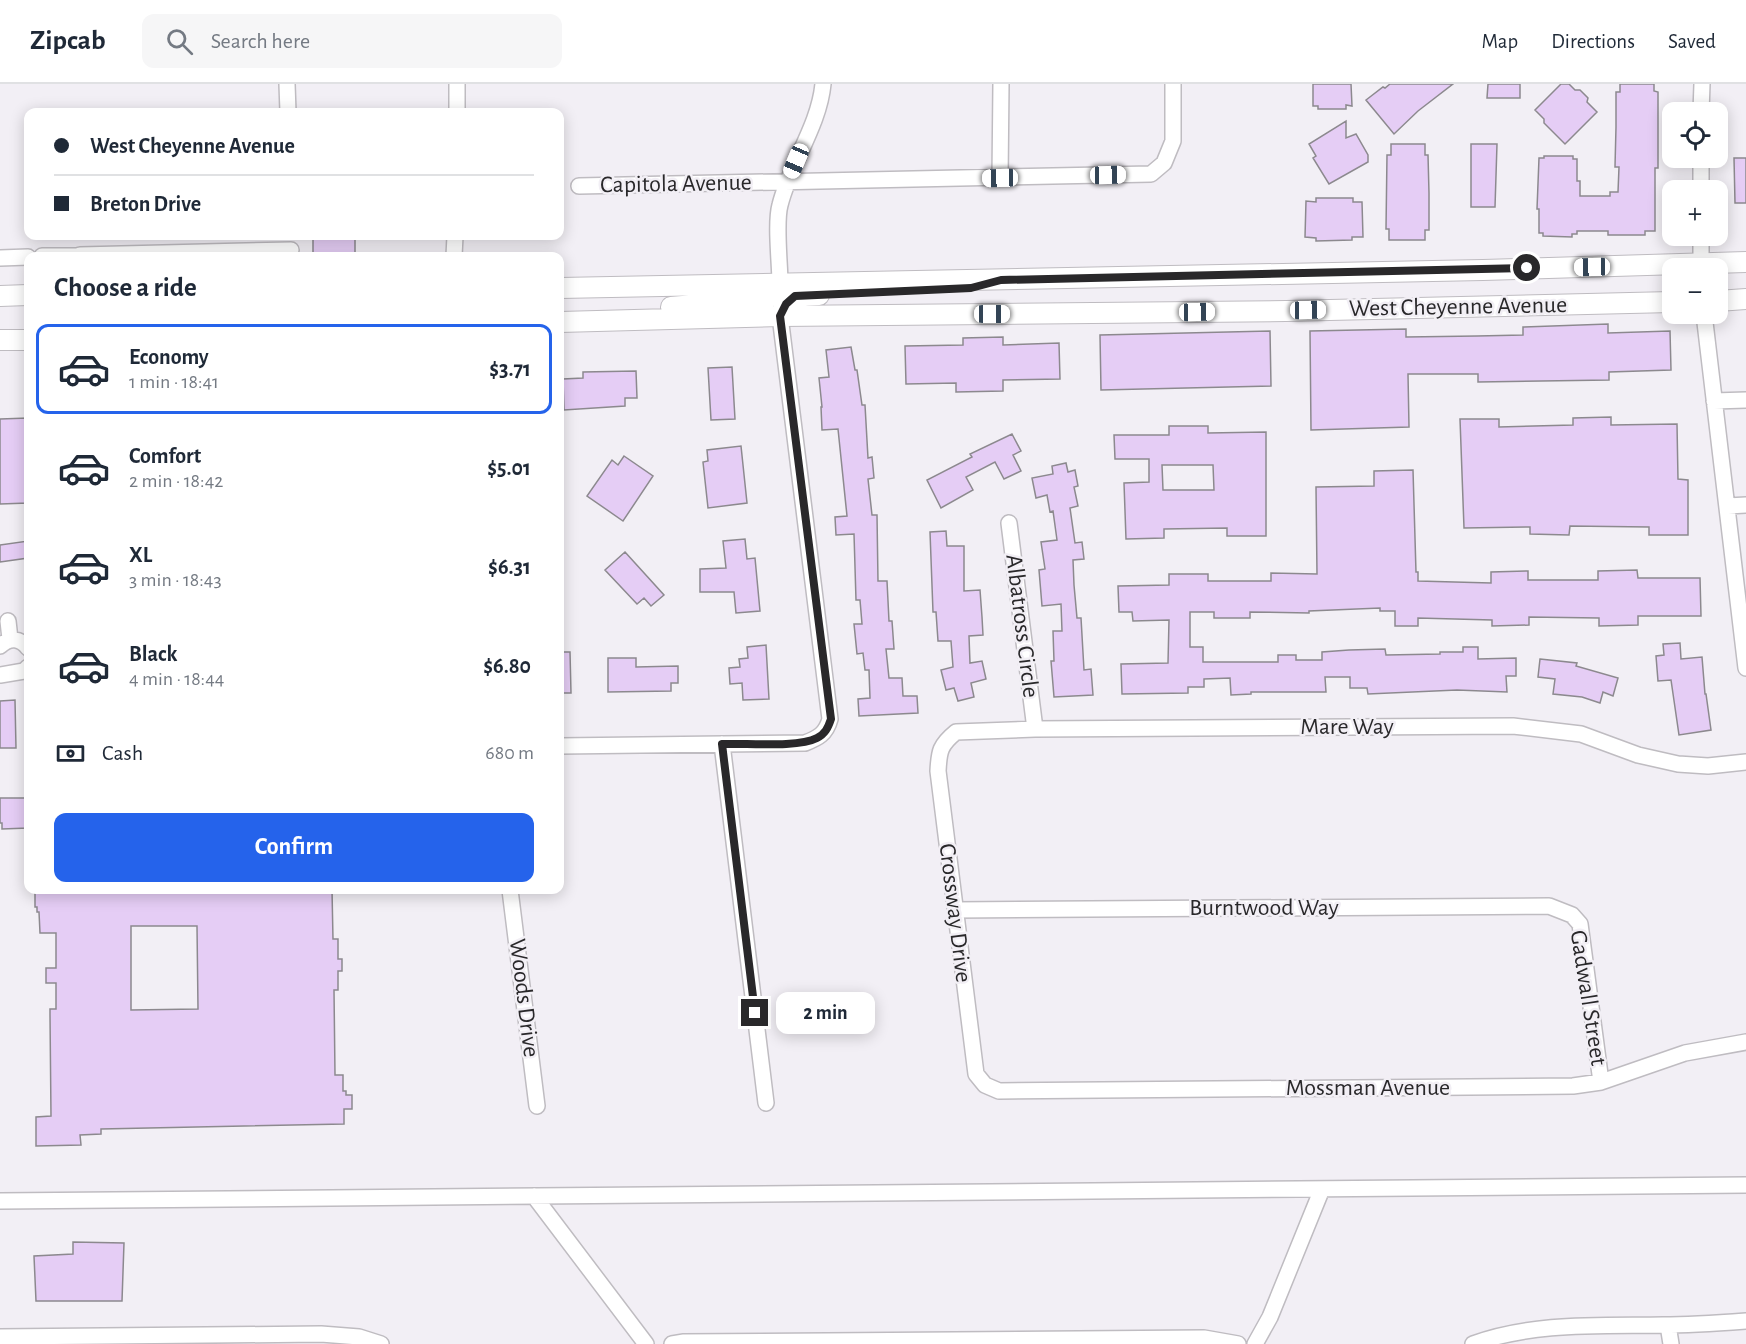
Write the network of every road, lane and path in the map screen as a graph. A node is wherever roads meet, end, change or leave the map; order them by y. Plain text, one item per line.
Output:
1 (287, 84) edge
2 (457, 84) edge
3 (823, 84) edge
4 (1001, 84) edge
5 (1173, 84) edge
6 (1702, 84) edge
7 (1701, 102) edge
8 (288, 108) edge
9 (457, 108) edge
10 (1000, 178) junction
11 (787, 181) junction
12 (579, 186) dead end
13 (291, 247) edge
14 (174, 252) edge
15 (24, 257) edge
16 (0, 258) edge
17 (1746, 262) edge
18 (1728, 264) edge
19 (1662, 267) edge
20 (1001, 280) junction
21 (780, 284) junction
22 (564, 288) edge
23 (24, 295) edge
24 (0, 296) edge
25 (1746, 299) edge
26 (1728, 300) edge
27 (1662, 302) edge
28 (780, 316) junction
29 (586, 321) junction
30 (564, 322) edge
31 (1705, 324) edge
32 (0, 340) edge
33 (24, 340) edge
34 (1746, 400) edge
35 (1714, 401) junction
36 (1746, 505) edge
37 (1728, 506) junction
38 (1009, 523) dead end
39 (8, 621) dead end
40 (1743, 622) edge
41 (5, 643) edge
42 (24, 644) edge
43 (1746, 668) edge
44 (24, 672) edge
45 (0, 675) edge
46 (1035, 729) junction
47 (946, 740) joint
48 (722, 744) junction
49 (564, 746) edge
50 (1746, 762) edge
51 (510, 894) edge
52 (955, 910) junction
53 (1572, 915) joint
54 (1746, 1042) edge
55 (1601, 1082) junction
56 (985, 1085) joint
57 (766, 1103) dead end
58 (537, 1106) dead end
59 (1746, 1185) edge
60 (1322, 1189) junction
61 (534, 1196) junction
62 (0, 1200) edge
63 (1746, 1322) edge
64 (1668, 1325) junction
65 (0, 1337) edge
66 (381, 1344) edge
67 (646, 1344) edge
68 (672, 1344) edge
69 (1238, 1344) edge
70 (1255, 1344) edge
71 (1473, 1344) edge
72 (1671, 1344) edge

1 - 8 street
2 - 9 street
3 - 11 street
4 - 10 street
5 - 10 street, Capitola Avenue
6 - 7 street
10 - 11 street, Capitola Avenue
11 - 12 street, Capitola Avenue
11 - 21 street
13 - 14 street
15 - 16 street
17 - 18 main road, West Cheyenne Avenue
19 - 20 main road, West Cheyenne Avenue
20 - 21 main road, West Cheyenne Avenue
20 - 28 main road
21 - 22 main road, West Cheyenne Avenue
21 - 29 main road
23 - 24 main road
25 - 26 main road
27 - 28 main road, West Cheyenne Avenue
28 - 29 main road, West Cheyenne Avenue
28 - 48 street
29 - 30 main road, West Cheyenne Avenue
31 - 35 street
32 - 33 main road
34 - 35 street
35 - 37 street
36 - 37 street
37 - 40 street
38 - 46 street, Albatross Circle
39 - 41 street
40 - 43 street
41 - 42 street
44 - 45 street
46 - 47 street, Mare Way
46 - 50 street, Mare Way
47 - 52 street, Crossway Drive
48 - 49 street
48 - 57 street
51 - 58 street, Woods Drive
52 - 53 street, Burntwood Way
52 - 56 street, Crossway Drive
53 - 55 street, Gadwall Street
54 - 55 street, Mossman Avenue
55 - 56 street, Mossman Avenue
59 - 60 street
60 - 61 street
60 - 70 street
61 - 62 street
61 - 67 street
63 - 64 street
64 - 71 street
64 - 72 street
65 - 66 street
68 - 69 street

